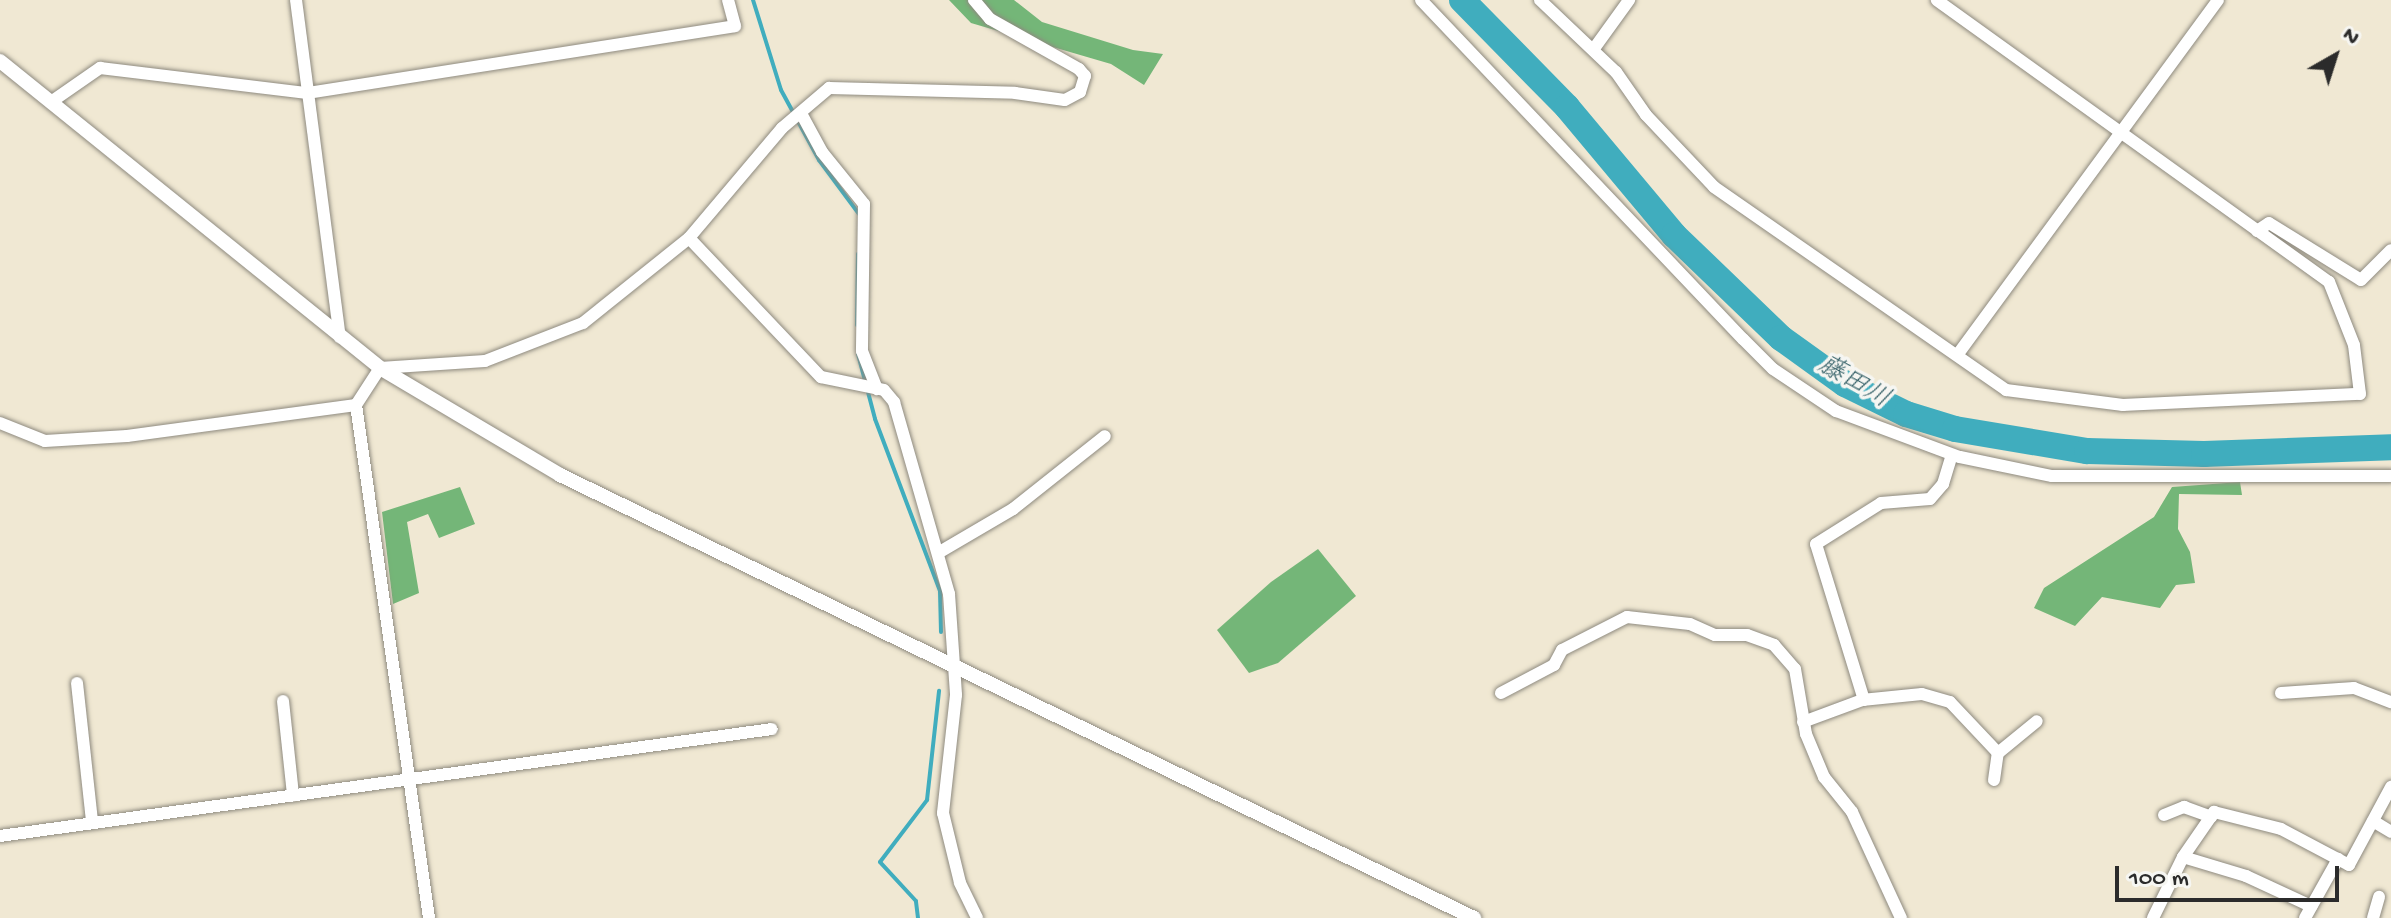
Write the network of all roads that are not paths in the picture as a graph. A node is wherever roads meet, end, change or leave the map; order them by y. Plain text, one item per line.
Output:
1 (296, 0) edge
2 (728, 0) edge
3 (974, 0) edge
4 (1421, 0) edge
5 (1540, 0) edge
6 (1629, 0) edge
7 (1937, 0) edge
8 (2218, 0) edge
9 (1593, 50) junction
10 (0, 61) edge
11 (308, 93) junction
12 (51, 102) junction
13 (802, 115) junction
14 (2120, 134) junction
15 (2257, 231) junction
16 (689, 238) junction
17 (2391, 250) edge
18 (340, 337) junction
19 (1958, 354) junction
20 (380, 368) junction
21 (877, 389) junction
22 (356, 405) junction
23 (0, 423) edge
24 (1105, 436) dead end
25 (1952, 455) junction
26 (2391, 476) edge
27 (938, 553) junction
28 (955, 665) junction
29 (77, 683) dead end
30 (1501, 693) dead end
31 (2281, 693) dead end
32 (1864, 700) junction
33 (283, 701) dead end
34 (2391, 702) edge
35 (2037, 721) dead end
36 (1803, 722) junction
37 (772, 729) dead end
38 (1998, 753) junction
39 (412, 780) junction
40 (1994, 780) dead end
41 (2391, 787) edge
42 (293, 795) junction
43 (2164, 815) dead end
44 (2211, 817) junction
45 (2373, 821) junction
46 (92, 822) junction
47 (2391, 832) edge
48 (0, 836) edge
49 (2183, 857) junction
50 (2338, 859) junction
51 (2379, 897) dead end
52 (2311, 906) junction
53 (429, 918) edge
54 (977, 918) edge
55 (1474, 918) edge
56 (1901, 918) edge
57 (2153, 918) edge
58 (2305, 918) edge
59 (2373, 918) edge

1 - 11 street
2 - 11 street
3 - 13 street
4 - 25 street
5 - 9 street
6 - 9 street
7 - 14 street
8 - 14 street
9 - 19 street
10 - 12 street
11 - 12 street
11 - 18 street
12 - 18 street
13 - 16 street
13 - 21 street
14 - 15 street
14 - 19 street
15 - 17 street
15 - 19 street
16 - 20 street
16 - 21 street
18 - 20 street
20 - 22 street
20 - 28 street
21 - 27 street
22 - 23 street
22 - 39 street
24 - 27 street
25 - 26 street
25 - 32 street
27 - 28 street
28 - 54 street
28 - 55 street
29 - 46 street
30 - 36 street
31 - 34 street
32 - 36 street
32 - 38 street
33 - 42 street
35 - 38 street
36 - 56 street
37 - 39 street
38 - 40 street
39 - 42 street
39 - 53 street
41 - 45 street
42 - 46 street
43 - 44 street
44 - 49 street
44 - 50 street
45 - 47 street
45 - 50 street
46 - 48 street
49 - 52 street
49 - 57 street
50 - 52 street
51 - 59 street
52 - 58 street

